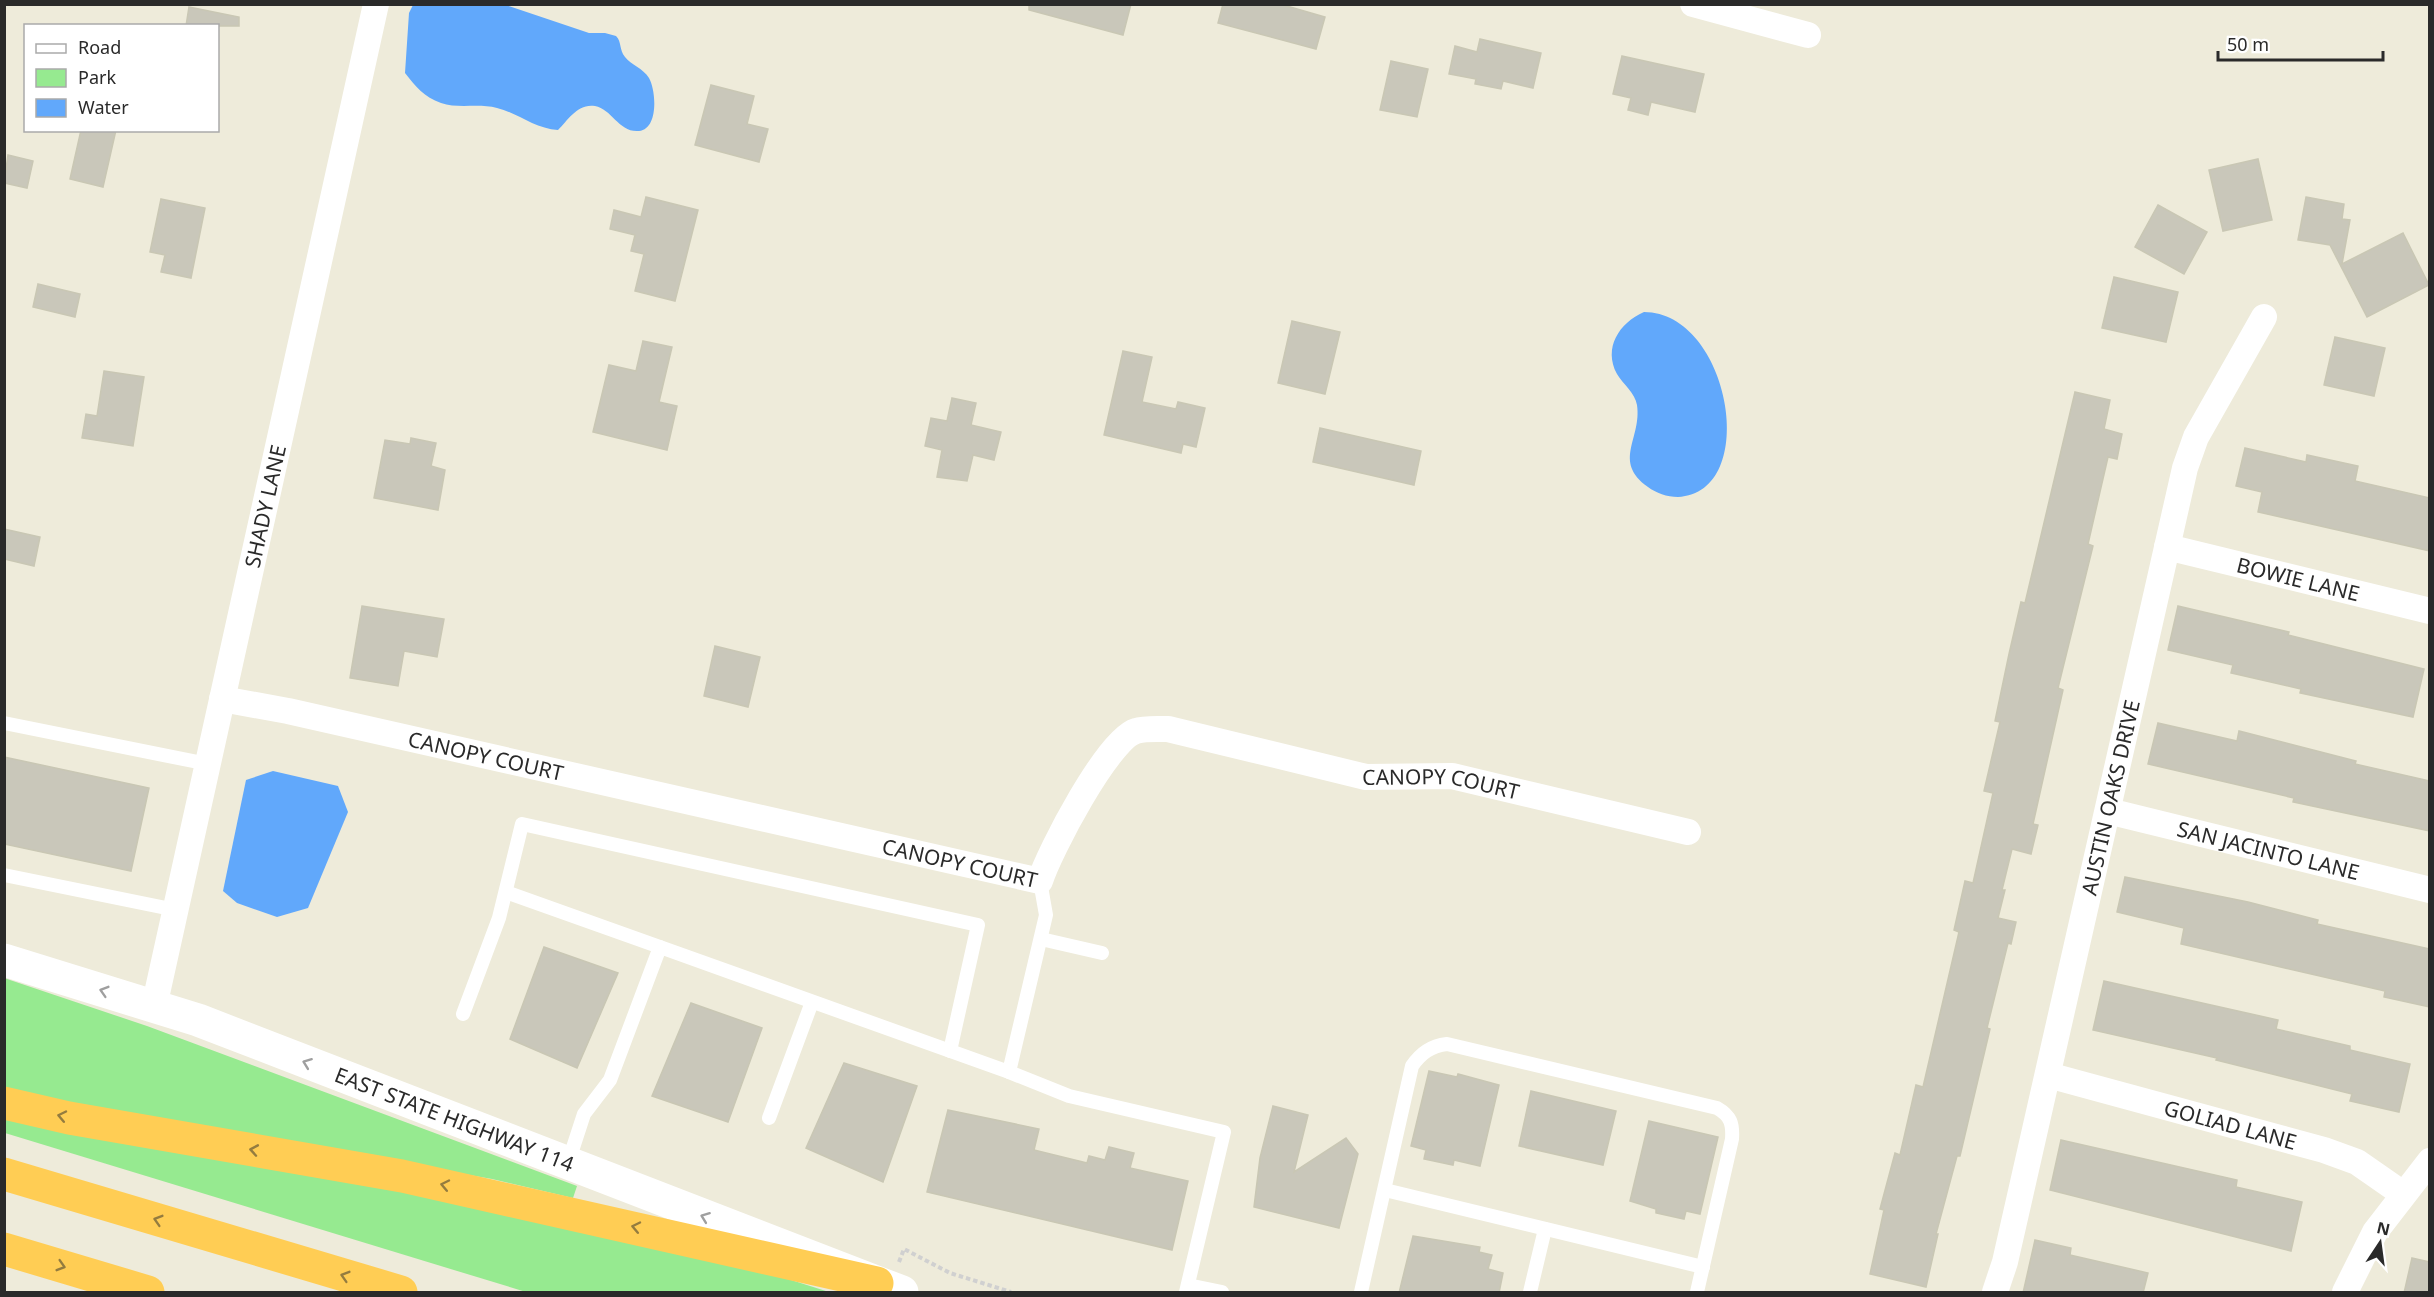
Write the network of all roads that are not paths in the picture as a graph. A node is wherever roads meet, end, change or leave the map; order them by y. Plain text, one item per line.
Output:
1 (376, 4) edge
2 (1693, 4) edge
3 (1808, 34) dead end
4 (2264, 317) dead end
5 (2167, 547) junction
6 (2430, 611) edge
7 (222, 699) junction
8 (4, 723) edge
9 (208, 764) junction
10 (2108, 811) junction
11 (1688, 832) dead end
12 (4, 875) edge
13 (1040, 881) junction
14 (2430, 890) edge
15 (506, 892) junction
16 (176, 910) junction
17 (1041, 939) junction
18 (660, 947) junction
19 (1102, 953) dead end
20 (4, 960) edge
21 (812, 1002) junction
22 (154, 1006) junction
23 (463, 1014) dead end
24 (950, 1051) junction
25 (1009, 1072) junction
26 (2048, 1075) junction
27 (4, 1103) edge
28 (770, 1118) dead end
29 (2430, 1161) edge
30 (567, 1165) junction
31 (4, 1174) edge
32 (1385, 1190) junction
33 (2403, 1194) junction
34 (1545, 1229) junction
35 (4, 1249) edge
36 (1703, 1267) junction
37 (890, 1288) edge
38 (1187, 1289) edge
39 (148, 1293) edge
40 (401, 1293) edge
41 (1222, 1293) edge
42 (1361, 1293) edge
43 (1530, 1293) edge
44 (1697, 1293) edge
45 (1995, 1293) edge
46 (2345, 1293) edge

1 - 7 street, SHADY LANE
2 - 3 street
4 - 5 street, AUSTIN OAKS DRIVE
5 - 6 street, BOWIE LANE
5 - 10 street, AUSTIN OAKS DRIVE
7 - 9 street, SHADY LANE
7 - 13 street, CANOPY COURT
8 - 9 lane
9 - 16 street, SHADY LANE
10 - 14 street, SAN JACINTO LANE
10 - 26 street, AUSTIN OAKS DRIVE
11 - 13 street, CANOPY COURT
12 - 16 lane
13 - 17 lane
15 - 18 lane
15 - 23 lane
15 - 24 lane
16 - 22 street, SHADY LANE
17 - 19 lane
17 - 25 lane
18 - 21 lane
18 - 30 lane
22 -> 20 main road, EAST STATE HIGHWAY 114
21 - 24 lane
21 - 28 lane
30 -> 22 main road, EAST STATE HIGHWAY 114
24 - 25 lane
25 - 38 lane
26 - 33 street, GOLIAD LANE
26 - 45 street, AUSTIN OAKS DRIVE
37 -> 27 highway
29 - 33 street
37 -> 30 main road, EAST STATE HIGHWAY 114
40 -> 31 highway
32 - 34 lane
32 - 36 lane
32 - 42 lane
33 - 46 street
34 - 36 lane
34 - 43 lane
35 -> 39 highway
36 - 44 lane
38 - 41 lane

